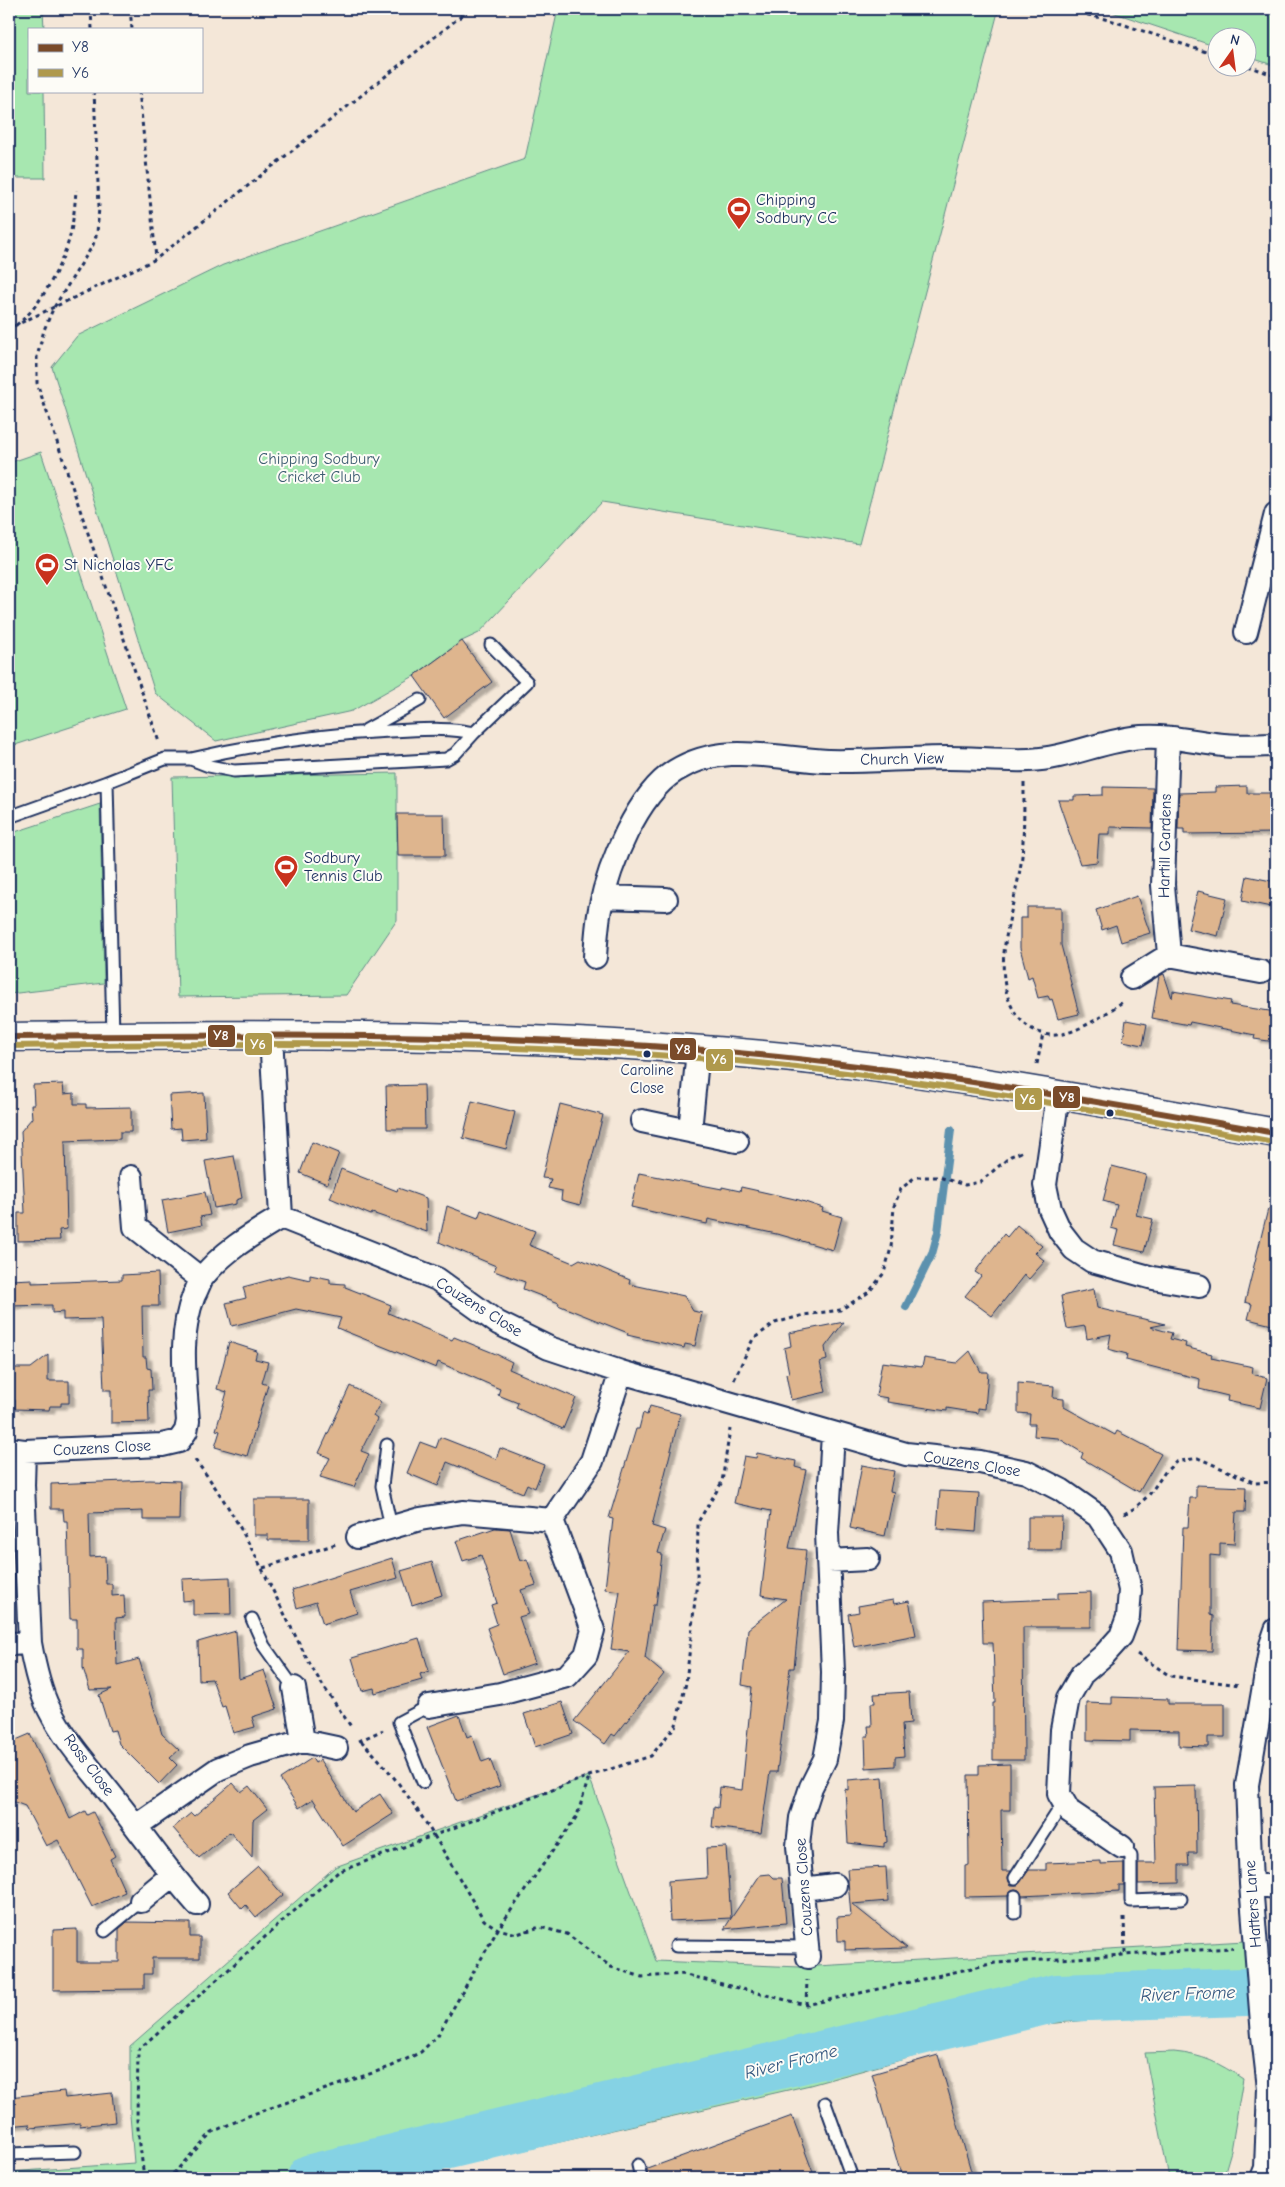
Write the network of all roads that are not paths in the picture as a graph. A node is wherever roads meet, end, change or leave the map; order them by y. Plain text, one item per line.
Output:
1 (1276, 514) edge
2 (1246, 632) dead end
3 (491, 645) dead end
4 (420, 700) dead end
5 (363, 732) junction
6 (474, 733) junction
7 (1168, 738) junction
8 (1276, 745) edge
9 (191, 759) junction
10 (107, 782) junction
11 (9, 817) edge
12 (603, 896) junction
13 (666, 900) dead end
14 (1169, 955) junction
15 (595, 958) dead end
16 (1261, 972) dead end
17 (1132, 978) road end
18 (271, 1035) junction
19 (113, 1036) junction
20 (9, 1037) edge
21 (698, 1050) junction
22 (1058, 1094) junction
23 (642, 1122) dead end
24 (690, 1132) junction
25 (1276, 1133) edge
26 (737, 1141) dead end
27 (131, 1177) dead end
28 (281, 1217) junction
29 (201, 1279) junction
30 (1199, 1286) dead end
31 (621, 1372) junction
32 (833, 1434) junction
33 (387, 1445) dead end
34 (16, 1450) edge
35 (552, 1520) junction
36 (390, 1527) junction
37 (358, 1537) road end
38 (868, 1559) dead end
39 (828, 1562) junction
40 (252, 1619) dead end
41 (1276, 1630) edge
42 (19, 1644) edge
43 (294, 1688) joint
44 (429, 1706) joint
45 (303, 1741) junction
46 (336, 1748) road end
47 (423, 1782) dead end
48 (1064, 1802) junction
49 (136, 1826) junction
50 (1122, 1847) joint
51 (171, 1876) junction
52 (1014, 1878) dead end
53 (1251, 1884) junction
54 (835, 1885) dead end
55 (1276, 1887) edge
56 (802, 1889) junction
57 (1014, 1896) dead end
58 (1181, 1900) dead end
59 (141, 1901) joint
60 (197, 1904) dead end
61 (1015, 1913) dead end
62 (105, 1931) dead end
63 (676, 1946) dead end
64 (808, 1952) joint
65 (825, 2103) dead end
66 (75, 2152) dead end
67 (9, 2154) edge
68 (638, 2166) dead end
69 (641, 2178) edge
70 (852, 2178) edge
71 (1262, 2178) edge

1 - 2 street
3 - 6 lane
4 - 5 lane
5 - 6 lane
5 - 9 lane
6 - 9 lane
7 - 8 street, Church View
7 - 12 street, Church View
7 - 14 street, Hartill Gardens
9 - 10 lane
10 - 11 lane
10 - 19 lane
12 - 13 street
12 - 15 street, Church View
14 - 16 street
14 - 17 street
18 - 19 street
18 - 21 street
18 - 28 street
19 - 20 street
21 - 22 street
21 - 24 street
22 - 25 street
22 - 30 street
23 - 24 street
24 - 26 street
27 - 29 street
28 - 29 street
28 - 31 street, Couzens Close
29 - 34 street, Couzens Close
31 - 32 street, Couzens Close
31 - 35 street
32 - 39 street, Couzens Close
32 - 48 street, Couzens Close
33 - 36 lane
34 - 42 street, Ross Close
35 - 36 street
35 - 44 street
36 - 37 street
38 - 39 street
39 - 56 street, Couzens Close
40 - 43 lane
41 - 53 street, Hatters Lane
42 - 49 street, Ross Close
43 - 45 street
44 - 47 lane
45 - 46 street
45 - 49 street
48 - 50 street
48 - 52 lane
49 - 51 street, Ross Close
50 - 58 lane
51 - 59 street
51 - 60 street, Ross Close
53 - 55 street
53 - 71 street, Hatters Lane
54 - 56 street
56 - 64 street, Couzens Close
57 - 61 lane
59 - 62 lane
63 - 64 lane
65 - 70 lane
66 - 67 lane
68 - 69 lane

